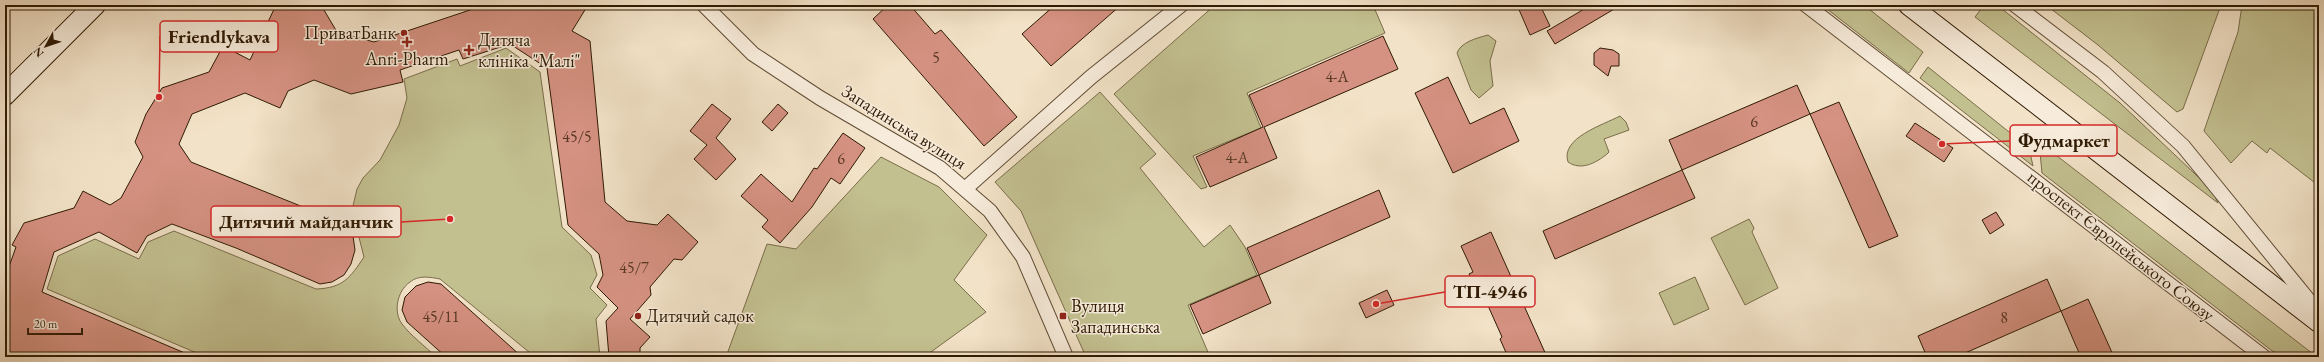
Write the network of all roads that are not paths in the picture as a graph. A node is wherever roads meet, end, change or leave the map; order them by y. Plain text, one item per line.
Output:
1 (95, 5) edge
2 (704, 5) edge
3 (1181, 5) edge
4 (1806, 5) edge
5 (1909, 5) edge
6 (2015, 5) edge
7 (5, 96) edge
8 (966, 188) junction
9 (2319, 313) edge
10 (2319, 322) edge
11 (1066, 357) edge
12 (2264, 357) edge

1 - 7 main road
2 - 8 street, Западинська вулиця
3 - 8 street
4 - 12 street, проспект Європейського Союзу
5 - 10 main road
6 - 9 street
8 - 11 street, Западинська вулиця

